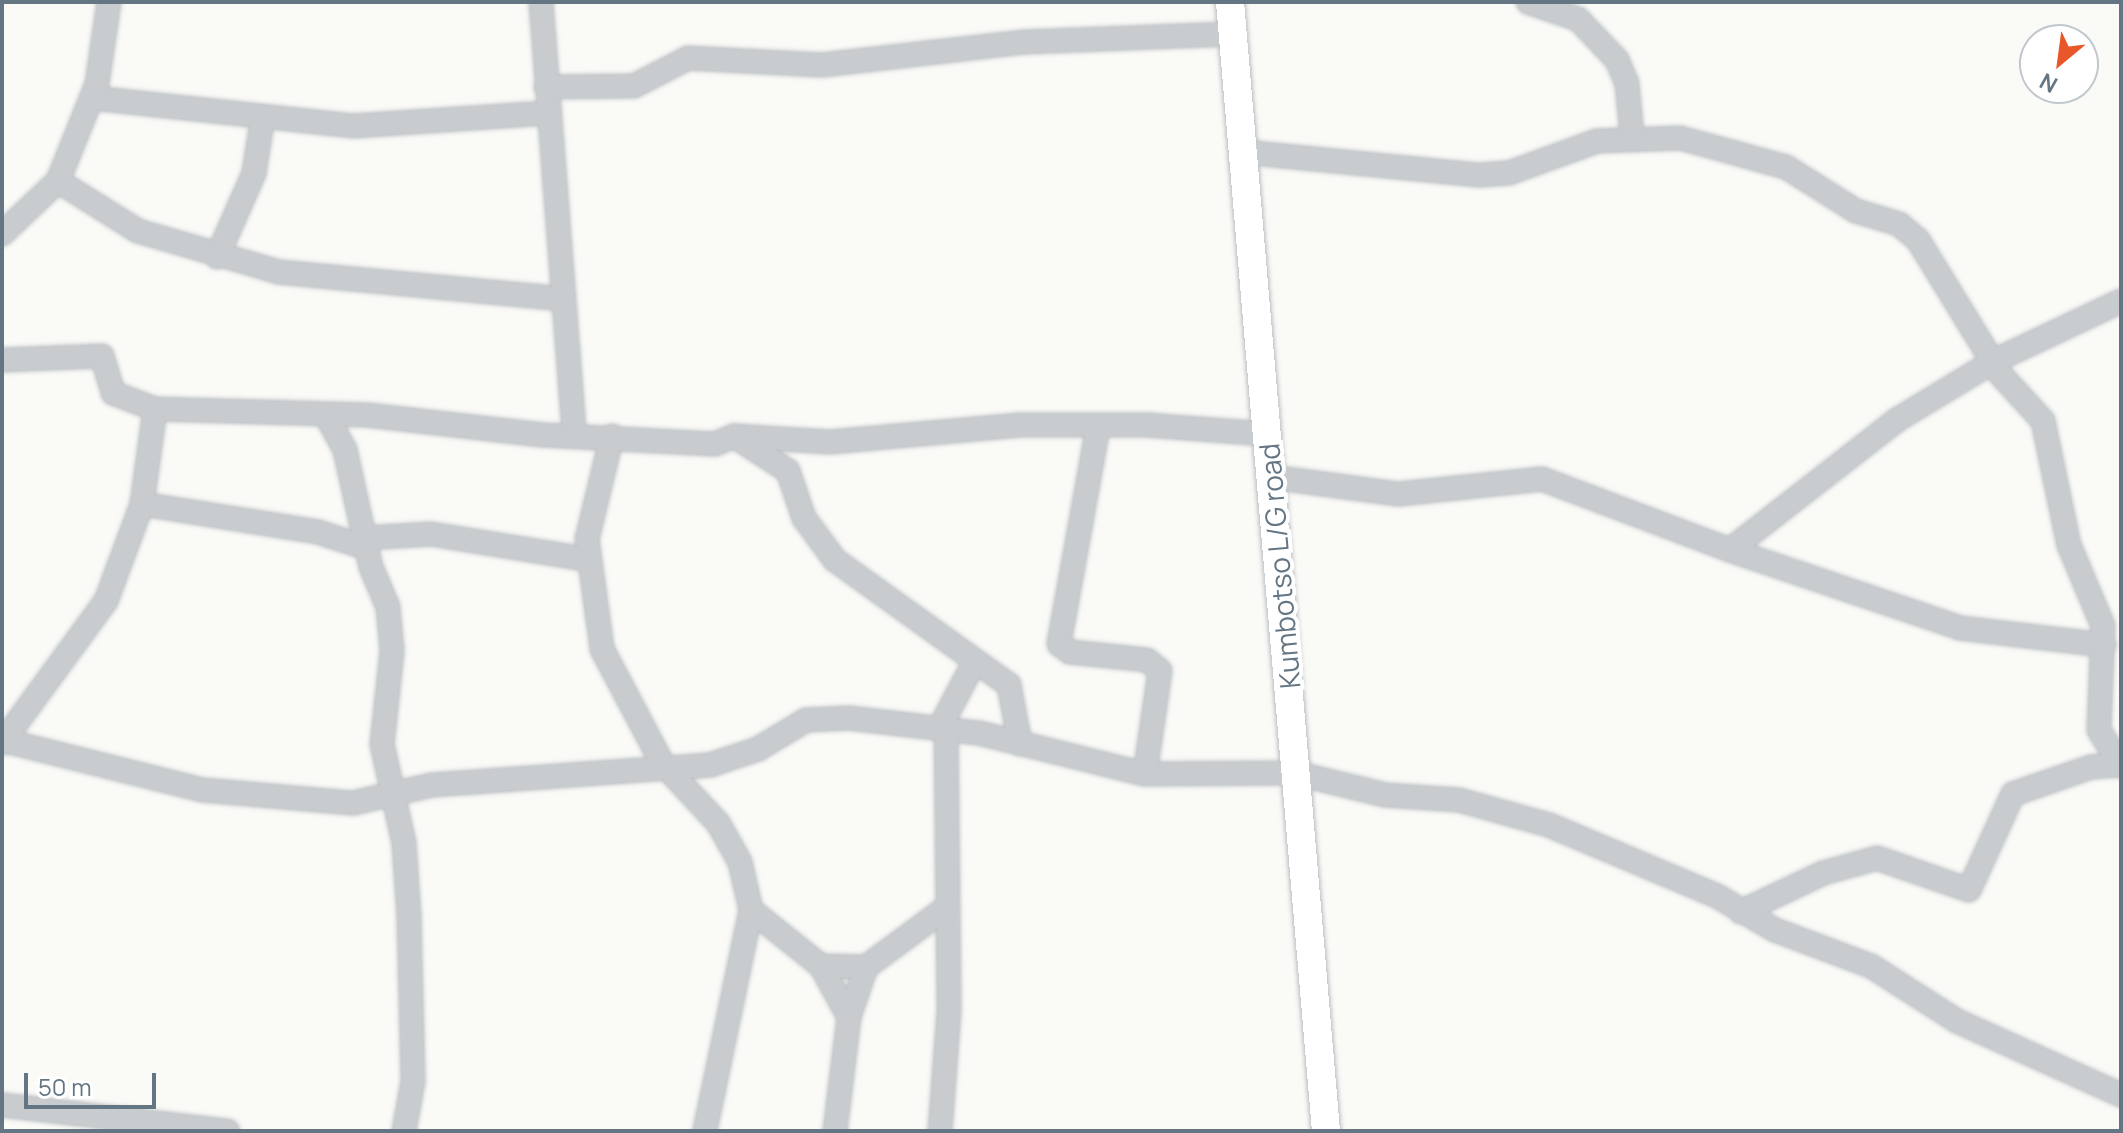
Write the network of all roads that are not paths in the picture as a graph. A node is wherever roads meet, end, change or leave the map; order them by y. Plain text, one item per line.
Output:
1 (109, 2) edge
2 (541, 2) edge
3 (1230, 2) edge
4 (1528, 2) edge
5 (1233, 34) junction
6 (546, 87) junction
7 (92, 98) junction
8 (548, 113) junction
9 (262, 122) junction
10 (1632, 136) junction
11 (1243, 152) junction
12 (58, 181) junction
13 (2, 234) edge
14 (217, 257) junction
15 (562, 299) junction
16 (2121, 301) edge
17 (2, 360) edge
18 (1994, 361) junction
19 (155, 409) junction
20 (328, 419) junction
21 (1098, 427) junction
22 (574, 434) junction
23 (1267, 434) junction
24 (612, 436) junction
25 (734, 436) junction
26 (1271, 477) junction
27 (142, 504) junction
28 (366, 543) junction
29 (1730, 550) junction
30 (586, 559) junction
31 (2104, 645) junction
32 (975, 661) junction
33 (946, 729) junction
34 (2, 741) edge
35 (1020, 744) junction
36 (662, 763) junction
37 (710, 765) junction
38 (2120, 766) edge
39 (1295, 773) junction
40 (1145, 774) junction
41 (392, 796) junction
42 (695, 801) junction
43 (946, 908) junction
44 (751, 910) junction
45 (1741, 912) junction
46 (821, 966) junction
47 (866, 967) junction
48 (849, 1017) junction
49 (2121, 1095) edge
50 (2, 1105) edge
51 (104, 1124) edge
52 (228, 1131) edge
53 (404, 1131) edge
54 (705, 1131) edge
55 (835, 1131) edge
56 (940, 1131) edge
57 (1326, 1131) edge

1 - 7 street
2 - 6 street
3 - 5 main road, Kumbotso L/G road
4 - 10 street
5 - 6 street
5 - 11 main road, Kumbotso L/G road
6 - 8 street
7 - 9 street
7 - 12 street
8 - 9 street
8 - 15 street
9 - 14 street
10 - 11 street
10 - 18 street
11 - 23 main road, Kumbotso L/G road
12 - 13 street
12 - 14 street
14 - 15 street
15 - 22 street
16 - 18 street
17 - 19 street
18 - 29 street
18 - 31 street
19 - 20 street
19 - 27 street
20 - 22 street
20 - 28 street
21 - 23 street
21 - 25 street
21 - 40 street
22 - 24 street
23 - 26 main road, Kumbotso L/G road
24 - 25 street
24 - 30 street
25 - 32 street
26 - 29 street
26 - 39 main road, Kumbotso L/G road
27 - 28 street
27 - 34 street
28 - 30 street
28 - 41 street
29 - 31 street
30 - 36 street
31 - 38 street
32 - 33 street
32 - 35 street
33 - 35 street
33 - 37 street
33 - 43 street
34 - 41 street
35 - 40 street
36 - 37 street
36 - 41 street
36 - 42 street
37 - 42 street
38 - 45 street
39 - 40 street
39 - 45 street
39 - 57 main road, Kumbotso L/G road
41 - 53 street
42 - 44 street
43 - 47 street
43 - 56 street
44 - 46 street
44 - 54 street
45 - 49 street
46 - 47 street
46 - 48 street
47 - 48 street
48 - 55 street
50 - 51 street
51 - 52 street

